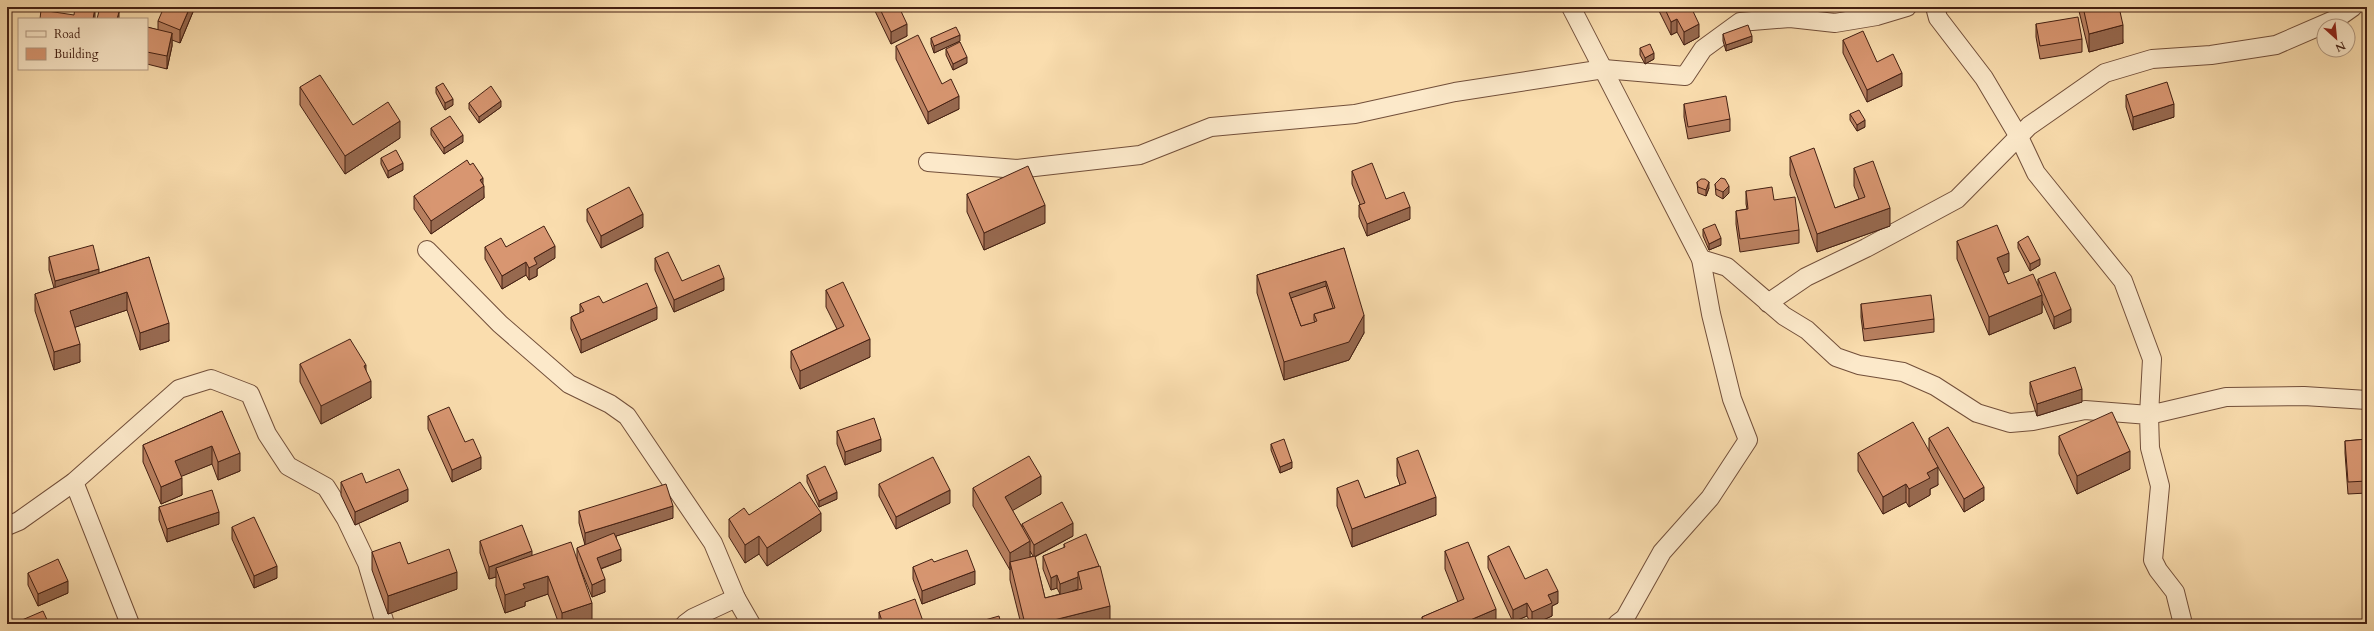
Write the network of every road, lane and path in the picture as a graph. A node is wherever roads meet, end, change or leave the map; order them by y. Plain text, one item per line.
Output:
1 (1571, 7) edge
2 (1907, 7) edge
3 (1935, 7) edge
4 (2353, 7) edge
5 (1604, 69) junction
6 (2019, 137) junction
7 (928, 162) dead end
8 (427, 250) dead end
9 (1701, 259) junction
10 (1768, 303) junction
11 (2367, 400) edge
12 (2149, 416) junction
13 (74, 482) junction
14 (7, 526) edge
15 (736, 598) junction
16 (130, 624) edge
17 (384, 624) edge
18 (685, 624) edge
19 (751, 624) edge
20 (1617, 624) edge
21 (2183, 624) edge

1 - 5 street
2 - 5 street
3 - 6 street
4 - 6 street
5 - 7 street
5 - 9 street
6 - 10 street
6 - 12 street
8 - 15 street
9 - 10 street
9 - 20 street
10 - 12 street
11 - 12 street
12 - 21 street
13 - 14 street
13 - 16 street
13 - 17 street
15 - 18 street
15 - 19 street

